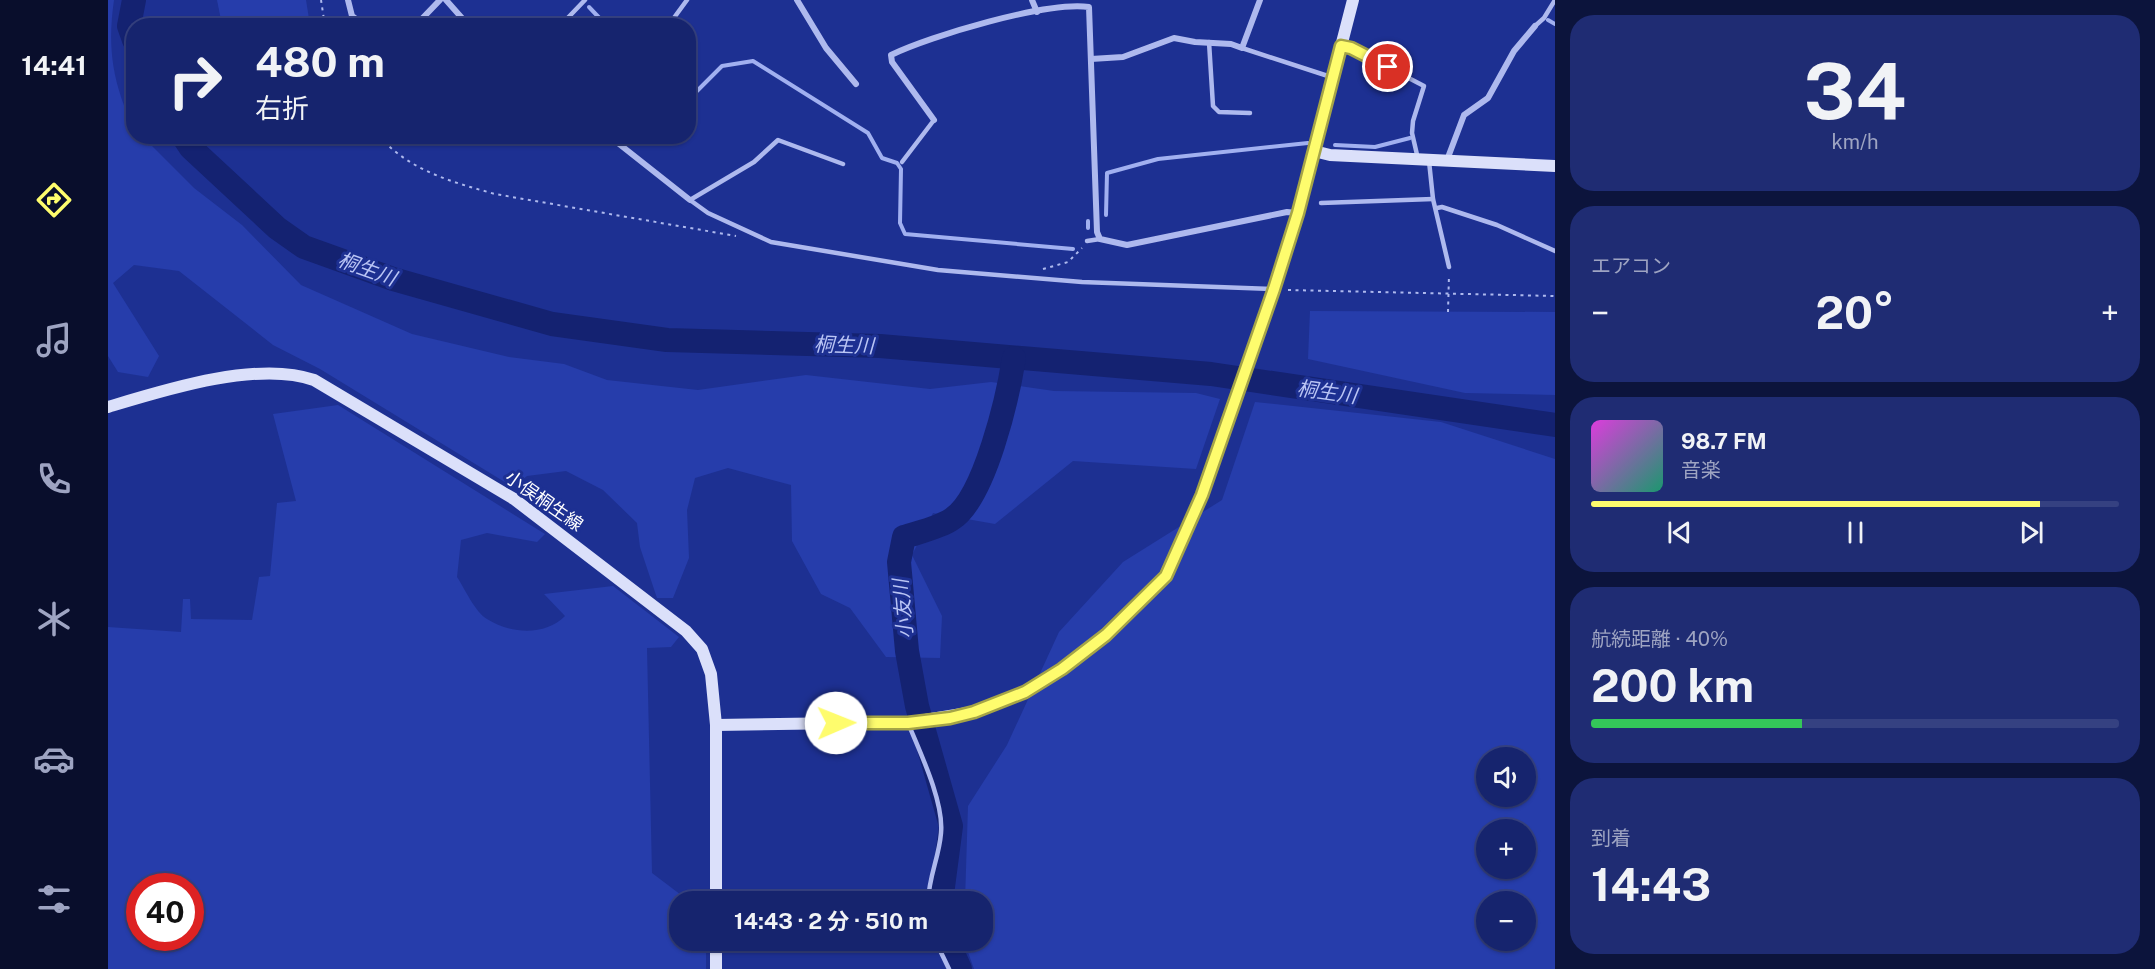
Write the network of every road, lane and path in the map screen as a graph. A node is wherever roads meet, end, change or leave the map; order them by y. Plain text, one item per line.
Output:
1 (321, 0) edge
2 (348, 0) edge
3 (440, 0) edge
4 (446, 0) edge
5 (585, 0) edge
6 (687, 0) edge
7 (797, 0) edge
8 (1032, 0) edge
9 (1260, 0) edge
10 (1353, 0) edge
11 (1555, 0) edge
12 (1036, 12) junction
13 (324, 18) edge
14 (355, 18) edge
15 (423, 18) edge
16 (462, 18) edge
17 (568, 18) edge
18 (674, 18) edge
19 (1535, 26) joint
20 (1209, 42) junction
21 (1341, 46) junction
22 (1242, 48) junction
23 (1091, 59) junction
24 (1333, 77) junction
25 (856, 84) dead end
26 (1250, 113) dead end
27 (934, 120) joint
28 (388, 144) edge
29 (619, 144) edge
30 (1314, 151) junction
31 (1423, 159) junction
32 (1447, 160) junction
33 (902, 162) dead end
34 (843, 164) dead end
35 (1555, 166) edge
36 (1433, 199) junction
37 (690, 200) junction
38 (1321, 202) dead end
39 (1437, 208) junction
40 (1298, 213) junction
41 (740, 237) dead end
42 (1100, 239) junction
43 (1087, 241) joint
44 (1555, 251) edge
45 (1449, 269) joint
46 (1040, 270) dead end
47 (1276, 291) junction
48 (1448, 295) junction
49 (1555, 296) edge
50 (1448, 312) dead end
51 (108, 407) edge
52 (910, 723) junction
53 (716, 725) junction
54 (716, 891) edge
55 (929, 891) edge
56 (716, 951) edge
57 (940, 951) edge
58 (716, 969) edge
59 (949, 969) edge

1 - 13 path
2 - 14 street
3 - 15 street
4 - 16 street
5 - 17 lane
6 - 18 lane
7 - 25 street
8 - 12 street
9 - 22 street
10 - 21 street
11 - 19 lane
12 - 23 street
12 - 27 street
19 - 32 street
20 - 22 street
20 - 23 street
20 - 26 lane
21 - 24 street
21 - 31 lane
22 - 24 lane
23 - 42 street
24 - 30 street
27 - 33 lane
28 - 41 path
29 - 37 street
30 - 31 street
30 - 40 street
31 - 32 street
31 - 36 lane
32 - 35 street
34 - 37 lane
36 - 38 lane
36 - 39 lane
37 - 47 lane
39 - 44 lane
39 - 45 lane
40 - 42 street
40 - 47 street
42 - 43 lane
43 - 46 path
45 - 48 path
47 - 48 path
47 - 52 street
48 - 49 path
48 - 50 path
51 - 53 street, 小俣桐生線
52 - 53 street
52 - 55 lane
53 - 54 street, 小俣桐生線
56 - 58 street
57 - 59 lane

